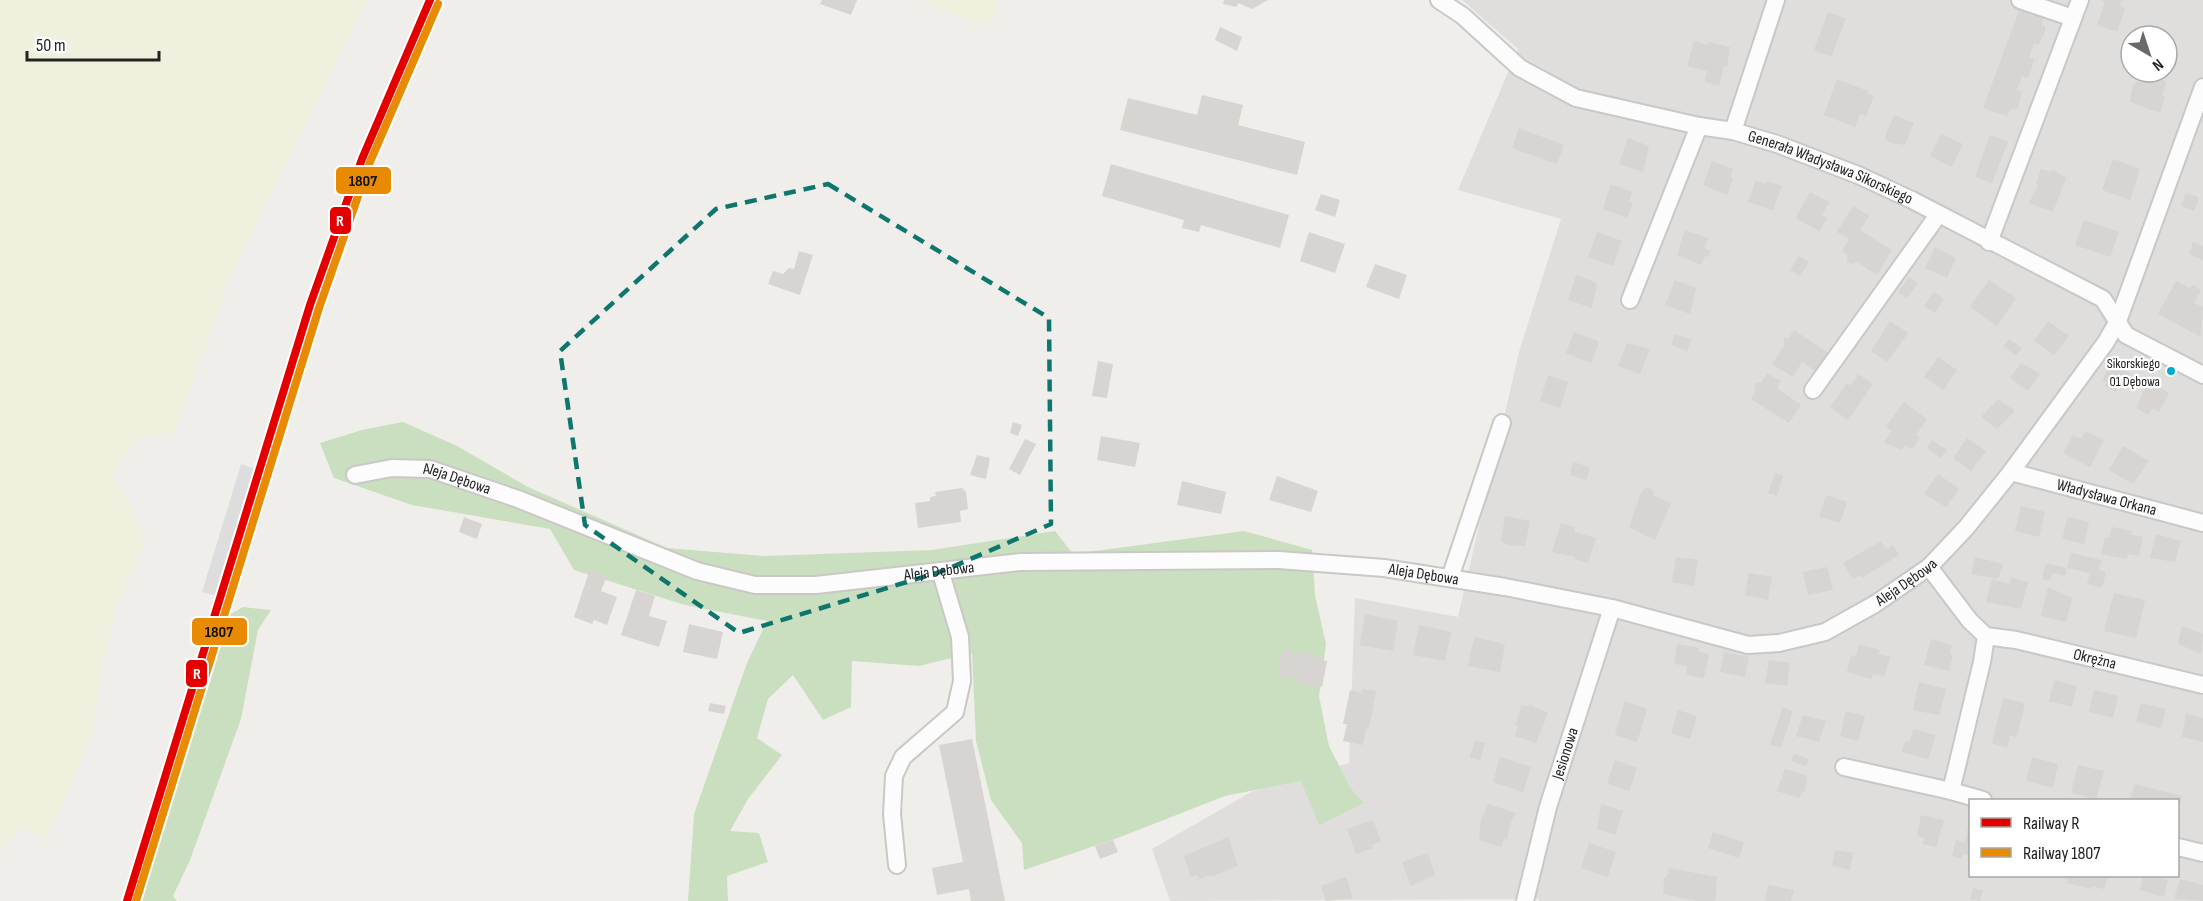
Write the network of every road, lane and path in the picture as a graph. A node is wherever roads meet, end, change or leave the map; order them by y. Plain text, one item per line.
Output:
1 (1439, 0) edge
2 (1776, 0) edge
3 (2020, 0) edge
4 (2080, 0) edge
5 (2073, 18) junction
6 (2203, 87) edge
7 (1699, 126) junction
8 (1733, 131) junction
9 (1938, 215) junction
10 (1989, 242) junction
11 (1630, 300) dead end
12 (2118, 321) junction
13 (2203, 375) edge
14 (1813, 390) dead end
15 (1502, 423) dead end
16 (2012, 472) junction
17 (355, 475) dead end
18 (2203, 523) edge
19 (1929, 567) junction
20 (941, 573) junction
21 (1450, 578) junction
22 (1612, 608) junction
23 (1986, 636) junction
24 (2203, 685) edge
25 (1844, 767) dead end
26 (1951, 791) junction
27 (1977, 799) edge
28 (2179, 848) edge
29 (2203, 854) edge
30 (897, 865) dead end
31 (1526, 900) edge

1 - 7 street, Generała Władysława Sikorskiego
2 - 8 street
3 - 5 street
4 - 5 street
5 - 10 street
6 - 12 street, Aleja Dębowa
7 - 8 street, Generała Władysława Sikorskiego
7 - 11 street
8 - 9 street, Generała Władysława Sikorskiego
9 - 10 street, Generała Władysława Sikorskiego
9 - 14 street
10 - 12 street, Generała Władysława Sikorskiego
12 - 13 street, Generała Władysława Sikorskiego
12 - 16 street, Aleja Dębowa
15 - 21 street
16 - 18 street, Władysława Orkana
16 - 19 street, Aleja Dębowa
17 - 20 street, Aleja Dębowa
19 - 22 street, Aleja Dębowa
19 - 23 street
20 - 21 street, Aleja Dębowa
20 - 30 street
21 - 22 street, Aleja Dębowa
22 - 31 street, Jesionowa
23 - 24 street, Okrężna
23 - 26 street
25 - 26 street
26 - 27 street
28 - 29 street

